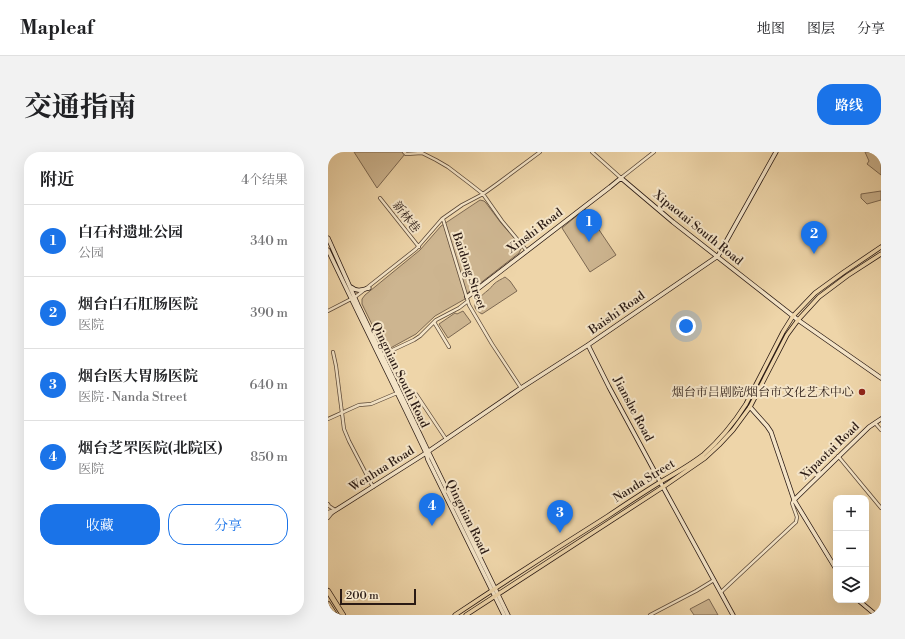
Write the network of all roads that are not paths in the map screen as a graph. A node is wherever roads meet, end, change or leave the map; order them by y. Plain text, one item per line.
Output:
1 (404, 152) edge
2 (540, 152) edge
3 (592, 152) edge
4 (654, 152) edge
5 (776, 152) edge
6 (621, 178) junction
7 (483, 194) junction
8 (380, 198) dead end
9 (442, 219) junction
10 (328, 238) edge
11 (419, 247) junction
12 (881, 248) edge
13 (328, 250) edge
14 (527, 251) junction
15 (881, 254) edge
16 (718, 256) junction
17 (349, 285) junction
18 (368, 288) junction
19 (353, 298) junction
20 (467, 299) junction
21 (328, 310) edge
22 (794, 316) junction
23 (798, 320) junction
24 (434, 322) junction
25 (588, 345) junction
26 (449, 347) dead end
27 (334, 352) dead end
28 (382, 355) junction
29 (881, 378) edge
30 (521, 388) junction
31 (397, 393) junction
32 (416, 394) dead end
33 (750, 407) junction
34 (342, 413) junction
35 (328, 419) edge
36 (881, 419) edge
37 (875, 422) junction
38 (881, 430) edge
39 (446, 439) junction
40 (427, 452) junction
41 (838, 456) junction
42 (660, 482) junction
43 (373, 487) junction
44 (663, 487) junction
45 (794, 500) junction
46 (328, 504) edge
47 (881, 508) edge
48 (335, 510) junction
49 (328, 513) edge
50 (328, 518) edge
51 (835, 567) edge
52 (714, 580) junction
53 (494, 589) junction
54 (328, 591) edge
55 (721, 592) junction
56 (496, 595) junction
57 (862, 603) edge
58 (328, 604) edge
59 (335, 615) edge
60 (344, 615) edge
61 (455, 615) edge
62 (466, 615) edge
63 (504, 615) edge
64 (508, 615) edge
65 (650, 615) edge
66 (733, 615) edge
67 (876, 615) edge

1 - 7 street
2 - 7 street
3 - 6 street, Xipaotai South Road
4 - 6 street, Xinshi Road
5 - 16 street, Baishi Road
6 - 14 street, Xinshi Road
6 - 16 street, Xipaotai South Road
7 - 9 street
7 - 14 street
8 - 11 street, 新林巷
9 - 11 street
9 - 20 street, Baidong Street
10 - 17 street, Qingnian South Road
11 - 18 street
12 - 22 main road, Nanda Street
13 - 19 street, Qingnian South Road
14 - 20 street, Xinshi Road
15 - 23 main road, Nanda Street
16 - 22 street, Xipaotai South Road
16 - 25 street, Baishi Road
17 - 18 street
17 - 19 street, Qingnian South Road
18 - 19 street
19 - 21 street
19 - 28 street, Qingnian South Road
19 - 31 street, Qingnian South Road
20 - 24 street, Xinshi Road
20 - 30 street, Baidong Street
22 - 23 street, Xipaotai South Road
22 - 42 main road, Nanda Street
23 - 29 street
23 - 33 main road, Nanda Street
24 - 26 street
24 - 28 street, Xinshi Road
25 - 30 street, Baishi Road
25 - 42 street, Jianshe Road
27 - 34 street
28 - 40 street, Qingnian South Road
30 - 39 street, Baishi Road
31 - 34 street
31 - 40 street, Qingnian South Road
32 - 39 street
33 - 44 main road, Nanda Street
33 - 45 street
34 - 35 street
34 - 43 street
36 - 37 street, Xipaotai Road
37 - 38 street
37 - 41 street, Xipaotai Road
39 - 40 street, Baishi Road
40 - 43 street, Wenhua Road
40 - 53 street, Qingnian Road
41 - 45 street, Xipaotai Road
41 - 47 street
42 - 44 street, Jianshe Road
42 - 53 main road, Nanda Street
43 - 48 street, Wenhua Road
44 - 52 street
44 - 56 main road, Nanda Street
45 - 51 street
45 - 55 street
46 - 48 street
48 - 49 street, Wenhua Road
48 - 50 street
52 - 55 street
52 - 65 street
53 - 56 street, Qingnian Road
53 - 61 main road, Nanda Street
54 - 60 highway
55 - 66 street
56 - 62 main road, Nanda Street
56 - 63 street
56 - 64 street
57 - 67 street
58 - 59 highway

